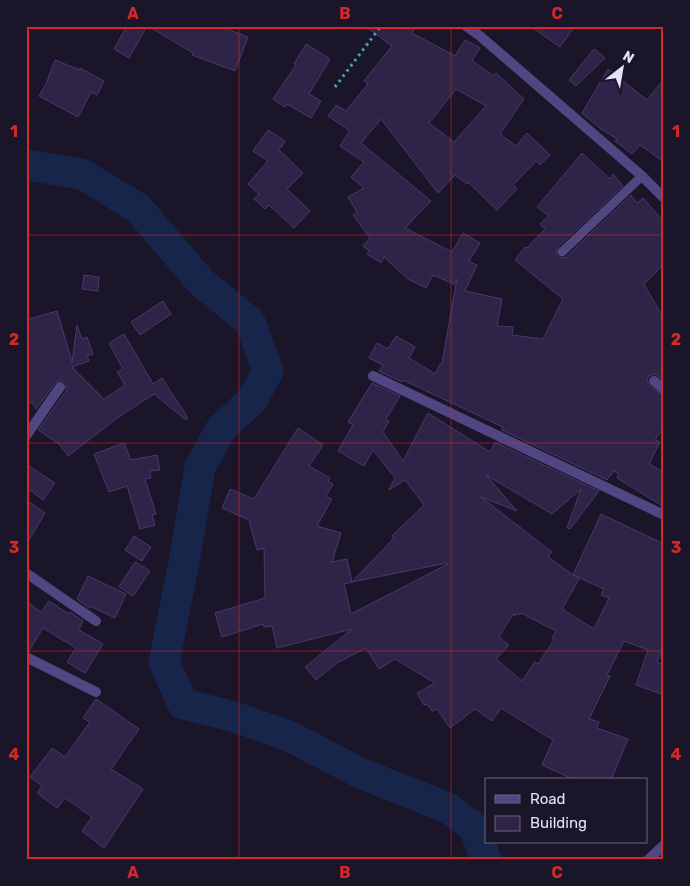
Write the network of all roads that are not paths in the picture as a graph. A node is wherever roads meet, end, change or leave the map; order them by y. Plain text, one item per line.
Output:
1 (466, 26) edge
2 (642, 176) junction
3 (664, 198) edge
4 (562, 252) dead end
5 (373, 376) dead end
6 (654, 381) dead end
7 (60, 388) dead end
8 (664, 389) edge
9 (26, 436) edge
10 (664, 515) edge
11 (26, 573) edge
12 (96, 621) dead end
13 (26, 657) edge
14 (96, 692) dead end
15 (664, 844) edge
16 (648, 860) edge

1 - 2 street
2 - 3 street
2 - 4 lane
5 - 10 street
6 - 8 street
7 - 9 street
11 - 12 street
13 - 14 street
15 - 16 street

